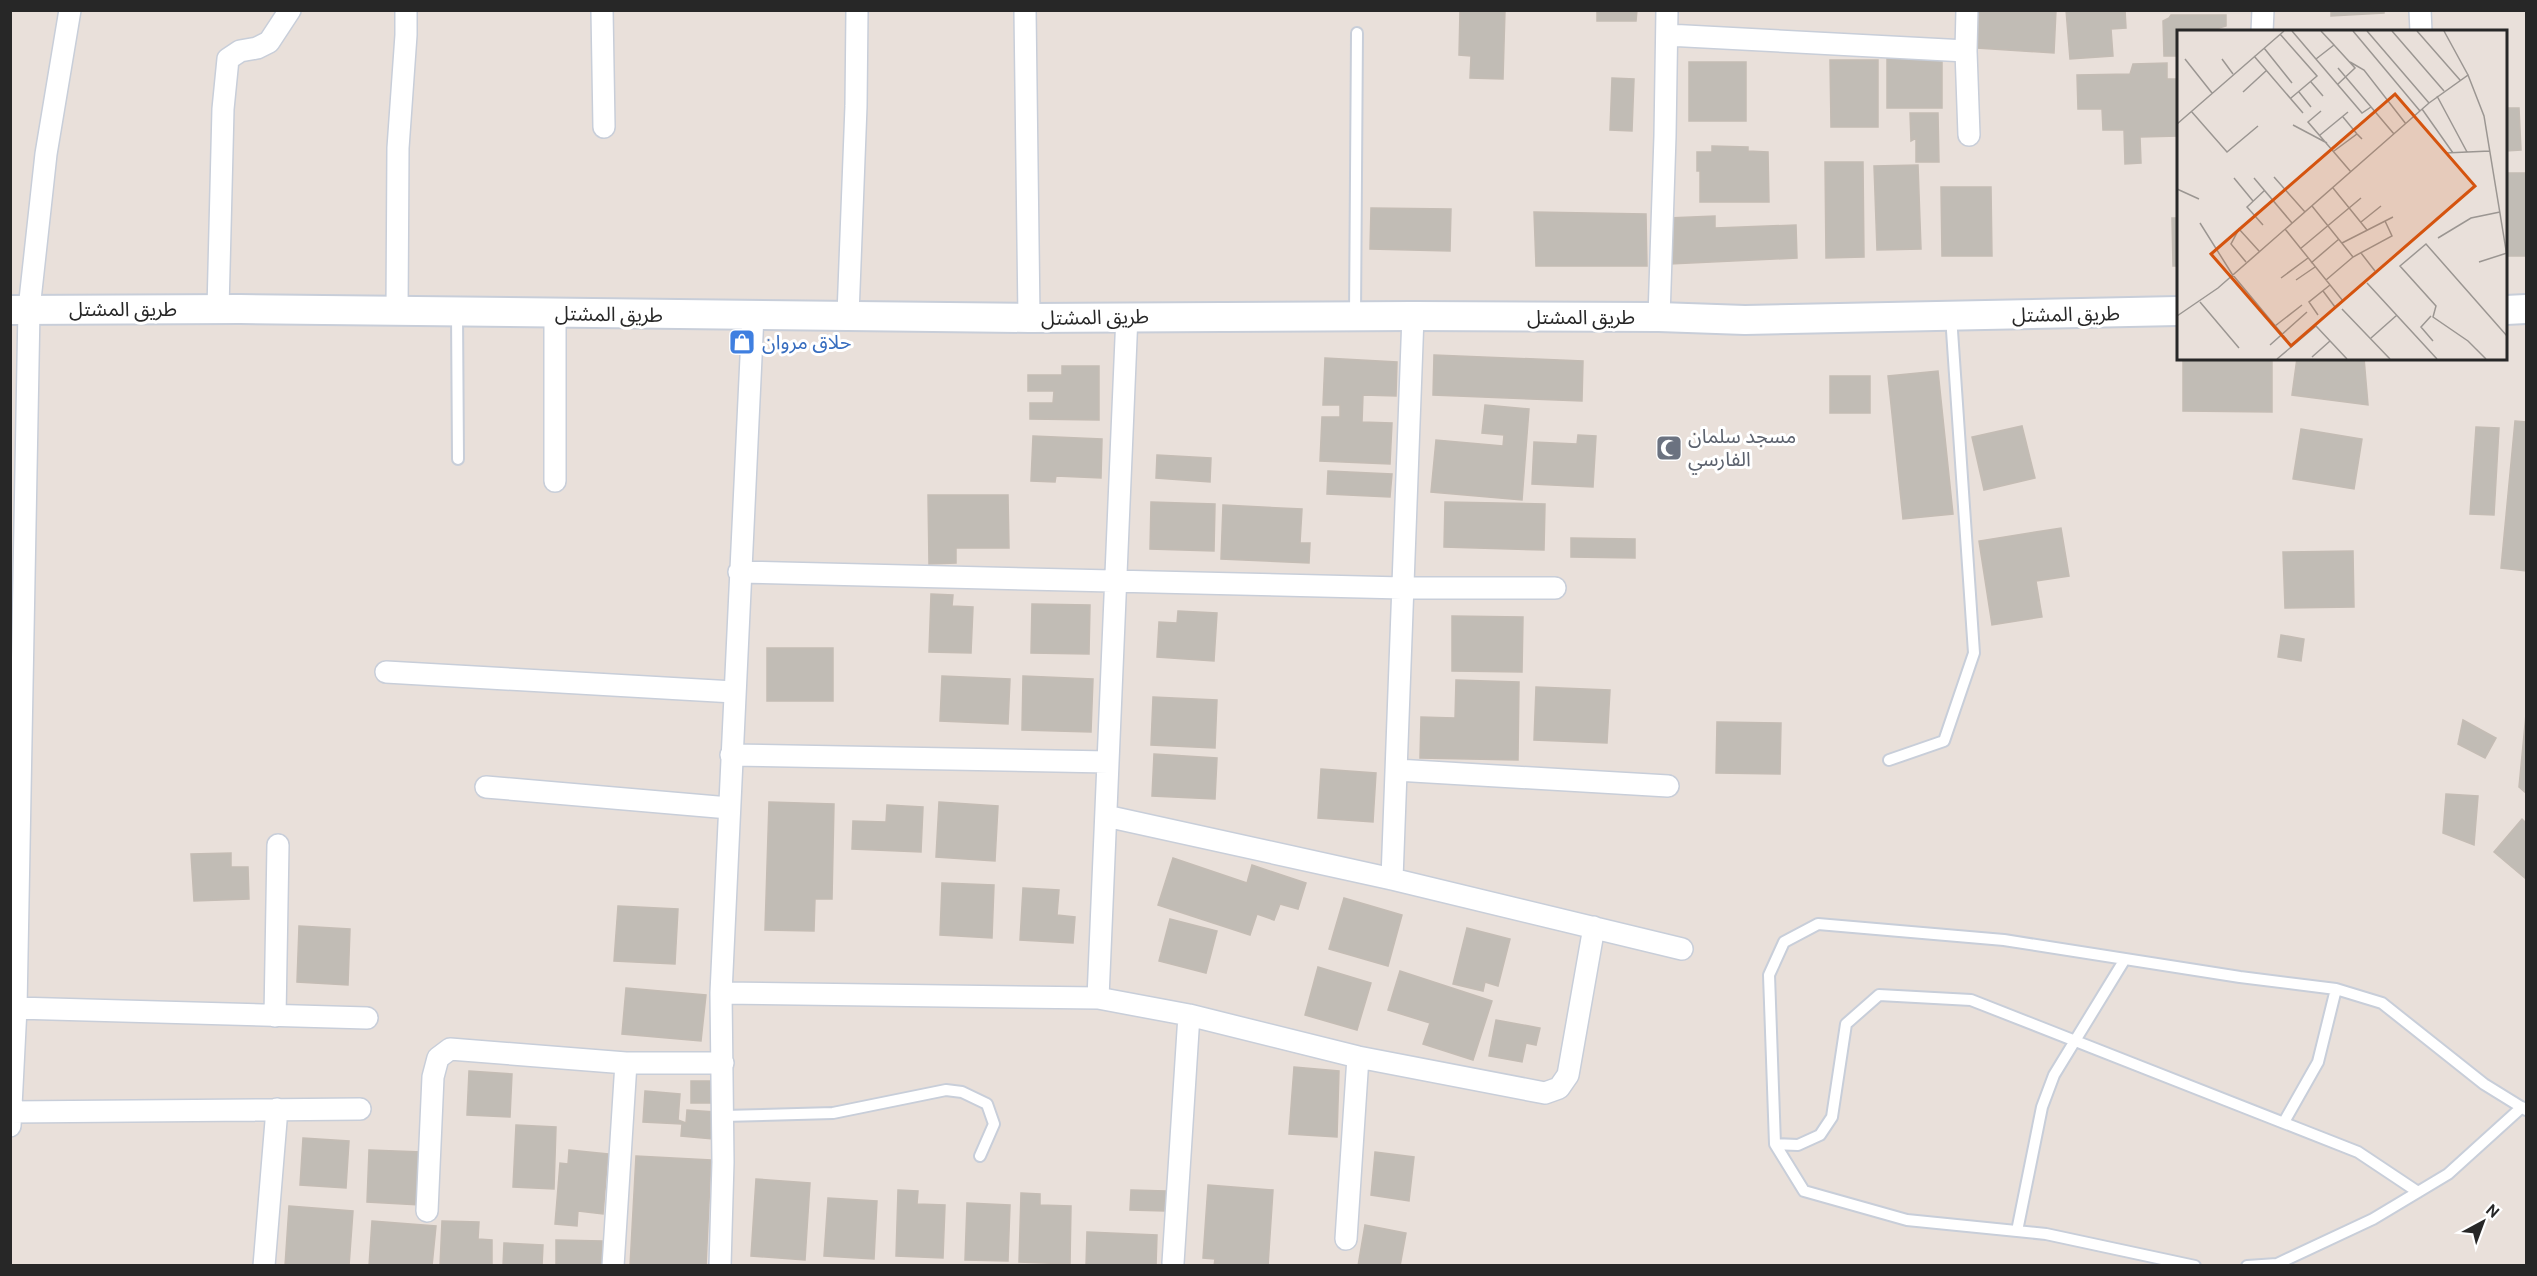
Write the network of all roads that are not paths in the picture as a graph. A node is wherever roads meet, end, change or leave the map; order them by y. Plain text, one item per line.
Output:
1 (70, 10) edge
2 (290, 10) edge
3 (406, 10) edge
4 (602, 10) edge
5 (857, 10) edge
6 (1025, 10) edge
7 (1667, 10) edge
8 (1966, 10) edge
9 (2263, 10) edge
10 (2420, 10) edge
11 (2262, 30) edge
12 (2421, 30) edge
13 (1357, 33) dead end
14 (1667, 35) junction
15 (1966, 51) junction
16 (604, 127) dead end
17 (1969, 135) dead end
18 (218, 309) junction
19 (2526, 309) edge
20 (20, 310) edge
21 (2507, 310) edge
22 (2177, 311) edge
23 (397, 312) junction
24 (457, 312) junction
25 (555, 313) junction
26 (753, 315) junction
27 (848, 315) junction
28 (1127, 315) junction
29 (1413, 315) junction
30 (1355, 316) junction
31 (1951, 316) junction
32 (1659, 317) junction
33 (1029, 318) junction
34 (458, 459) dead end
35 (555, 481) dead end
36 (739, 572) junction
37 (1115, 582) junction
38 (1402, 588) junction
39 (1555, 588) dead end
40 (386, 672) dead end
41 (734, 692) junction
42 (731, 755) junction
43 (1888, 760) dead end
44 (1108, 762) junction
45 (1396, 770) junction
46 (1668, 786) dead end
47 (486, 787) dead end
48 (729, 808) junction
49 (1106, 816) junction
50 (278, 845) dead end
51 (1392, 879) junction
52 (1594, 927) junction
53 (1682, 949) dead end
54 (2125, 959) junction
55 (2336, 989) junction
56 (721, 993) junction
57 (1098, 998) junction
58 (16, 1008) junction
59 (1189, 1015) junction
60 (276, 1016) junction
61 (367, 1018) dead end
62 (2076, 1040) junction
63 (1358, 1057) junction
64 (626, 1063) junction
65 (723, 1064) junction
66 (277, 1109) junction
67 (360, 1109) dead end
68 (2524, 1109) edge
69 (11, 1116) edge
70 (723, 1116) junction
71 (2284, 1122) junction
72 (1775, 1144) junction
73 (980, 1156) dead end
74 (2418, 1192) junction
75 (428, 1210) dead end
76 (2017, 1231) junction
77 (1346, 1239) dead end
78 (1173, 1263) dead end
79 (264, 1266) edge
80 (613, 1266) edge
81 (720, 1266) edge
82 (2195, 1266) edge
83 (2247, 1266) edge

1 - 20 street
2 - 18 street
3 - 23 street
4 - 16 street
5 - 27 street
6 - 33 street
7 - 14 street
8 - 15 street
9 - 11 street
10 - 12 street
13 - 30 lane
14 - 15 street
14 - 32 street
15 - 17 street
18 - 20 main road, طريق المشتل
18 - 23 main road, طريق المشتل
19 - 21 main road
20 - 58 street
22 - 31 main road, طريق المشتل
23 - 24 main road, طريق المشتل
24 - 25 main road, طريق المشتل
24 - 34 lane
25 - 26 main road, طريق المشتل
25 - 35 street
26 - 27 main road, طريق المشتل
26 - 36 street
27 - 33 main road, طريق المشتل
28 - 30 main road, طريق المشتل
28 - 33 main road, طريق المشتل
28 - 37 street
29 - 30 main road, طريق المشتل
29 - 32 main road, طريق المشتل
29 - 38 street
31 - 32 main road, طريق المشتل
31 - 43 lane
36 - 37 street
36 - 41 street
37 - 38 street
37 - 44 street
38 - 39 street
38 - 45 street
40 - 41 street
41 - 42 street
42 - 44 street
42 - 48 street
44 - 49 street
45 - 46 street
45 - 51 street
47 - 48 street
48 - 56 street
49 - 51 street
49 - 57 street
50 - 60 street
51 - 52 street
52 - 53 street
52 - 63 street
54 - 55 lane
54 - 62 lane
54 - 72 lane
55 - 68 lane
55 - 71 lane
56 - 57 street
56 - 65 street
57 - 59 street
58 - 60 street
58 - 69 street
59 - 63 street
59 - 78 street
60 - 61 street
62 - 71 lane
62 - 72 lane
62 - 76 lane
63 - 77 street
64 - 65 street
64 - 75 street
64 - 80 street
65 - 70 street
66 - 67 street
66 - 69 street
66 - 79 street
68 - 74 lane
70 - 73 lane
70 - 81 street
71 - 74 lane
72 - 76 lane
74 - 83 lane
76 - 82 lane

